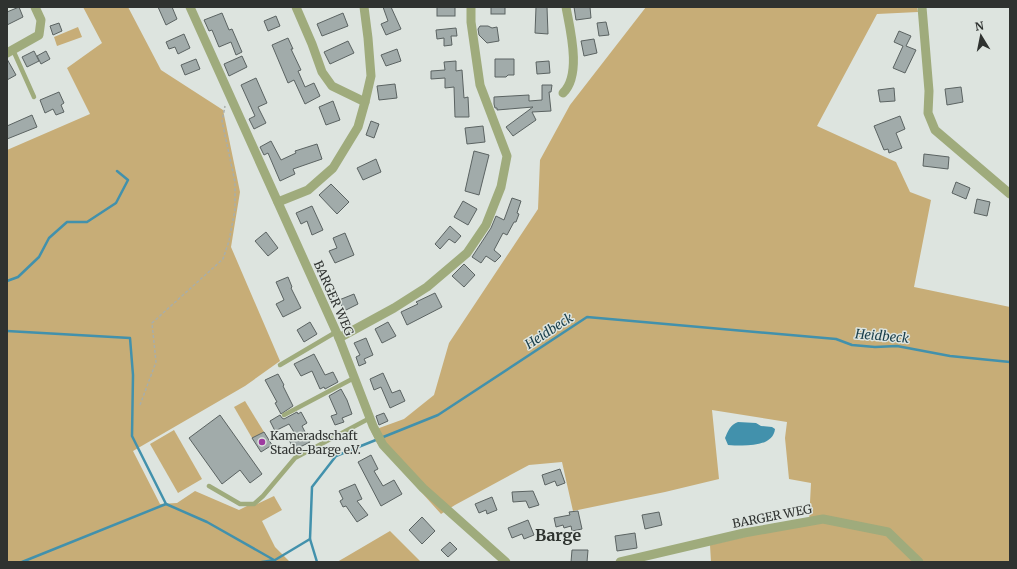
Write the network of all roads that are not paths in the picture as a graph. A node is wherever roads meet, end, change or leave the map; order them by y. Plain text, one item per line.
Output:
1 (35, 7) edge
2 (190, 7) edge
3 (296, 7) edge
4 (364, 7) edge
5 (471, 7) edge
6 (566, 7) edge
7 (922, 7) edge
8 (10, 52) edge
9 (563, 93) dead end
10 (34, 97) dead end
11 (366, 102) junction
12 (1010, 194) edge
13 (278, 202) junction
14 (338, 335) junction
15 (280, 365) dead end
16 (354, 378) junction
17 (284, 416) dead end
18 (372, 422) junction
19 (209, 486) dead end
20 (506, 562) edge
21 (620, 562) edge
22 (919, 562) edge

1 - 8 street
2 - 13 street, BARGER WEG
3 - 11 street
4 - 11 street
5 - 14 street
6 - 9 street
7 - 12 street
8 - 10 lane
11 - 13 street
13 - 14 street, BARGER WEG
14 - 15 lane
14 - 16 street, BARGER WEG
16 - 17 lane
16 - 18 street, BARGER WEG
18 - 19 lane
18 - 20 street, BARGER WEG
21 - 22 street, BARGER WEG

